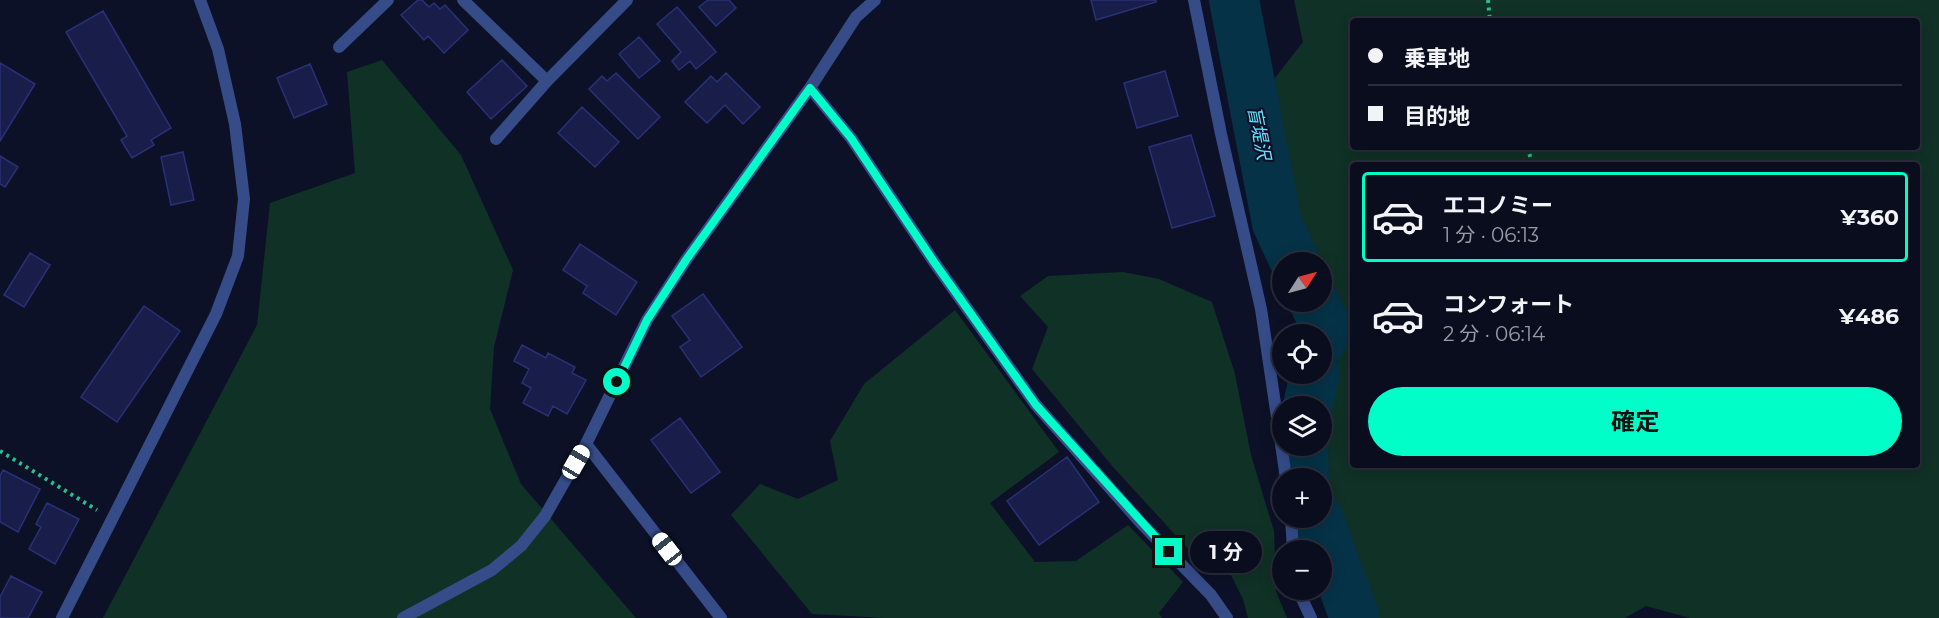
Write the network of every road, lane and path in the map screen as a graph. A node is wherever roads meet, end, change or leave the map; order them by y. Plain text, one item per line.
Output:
1 (200, 0) edge
2 (388, 0) edge
3 (463, 0) edge
4 (627, 0) edge
5 (875, 0) edge
6 (1194, 0) edge
7 (1488, 0) edge
8 (1490, 18) edge
9 (339, 47) dead end
10 (548, 81) junction
11 (810, 88) junction
12 (496, 139) dead end
13 (586, 444) junction
14 (0, 451) edge
15 (1285, 468) edge
16 (112, 520) junction
17 (1303, 600) edge
18 (62, 618) edge
19 (403, 618) edge
20 (721, 618) edge
21 (1227, 618) edge
22 (1311, 618) edge

1 - 16 street
2 - 9 street
3 - 10 street
4 - 10 street
5 - 11 street
6 - 15 street
7 - 8 path
10 - 12 street
11 - 13 street
11 - 21 street
13 - 19 street
13 - 20 street
14 - 16 path
16 - 18 street
17 - 22 street

